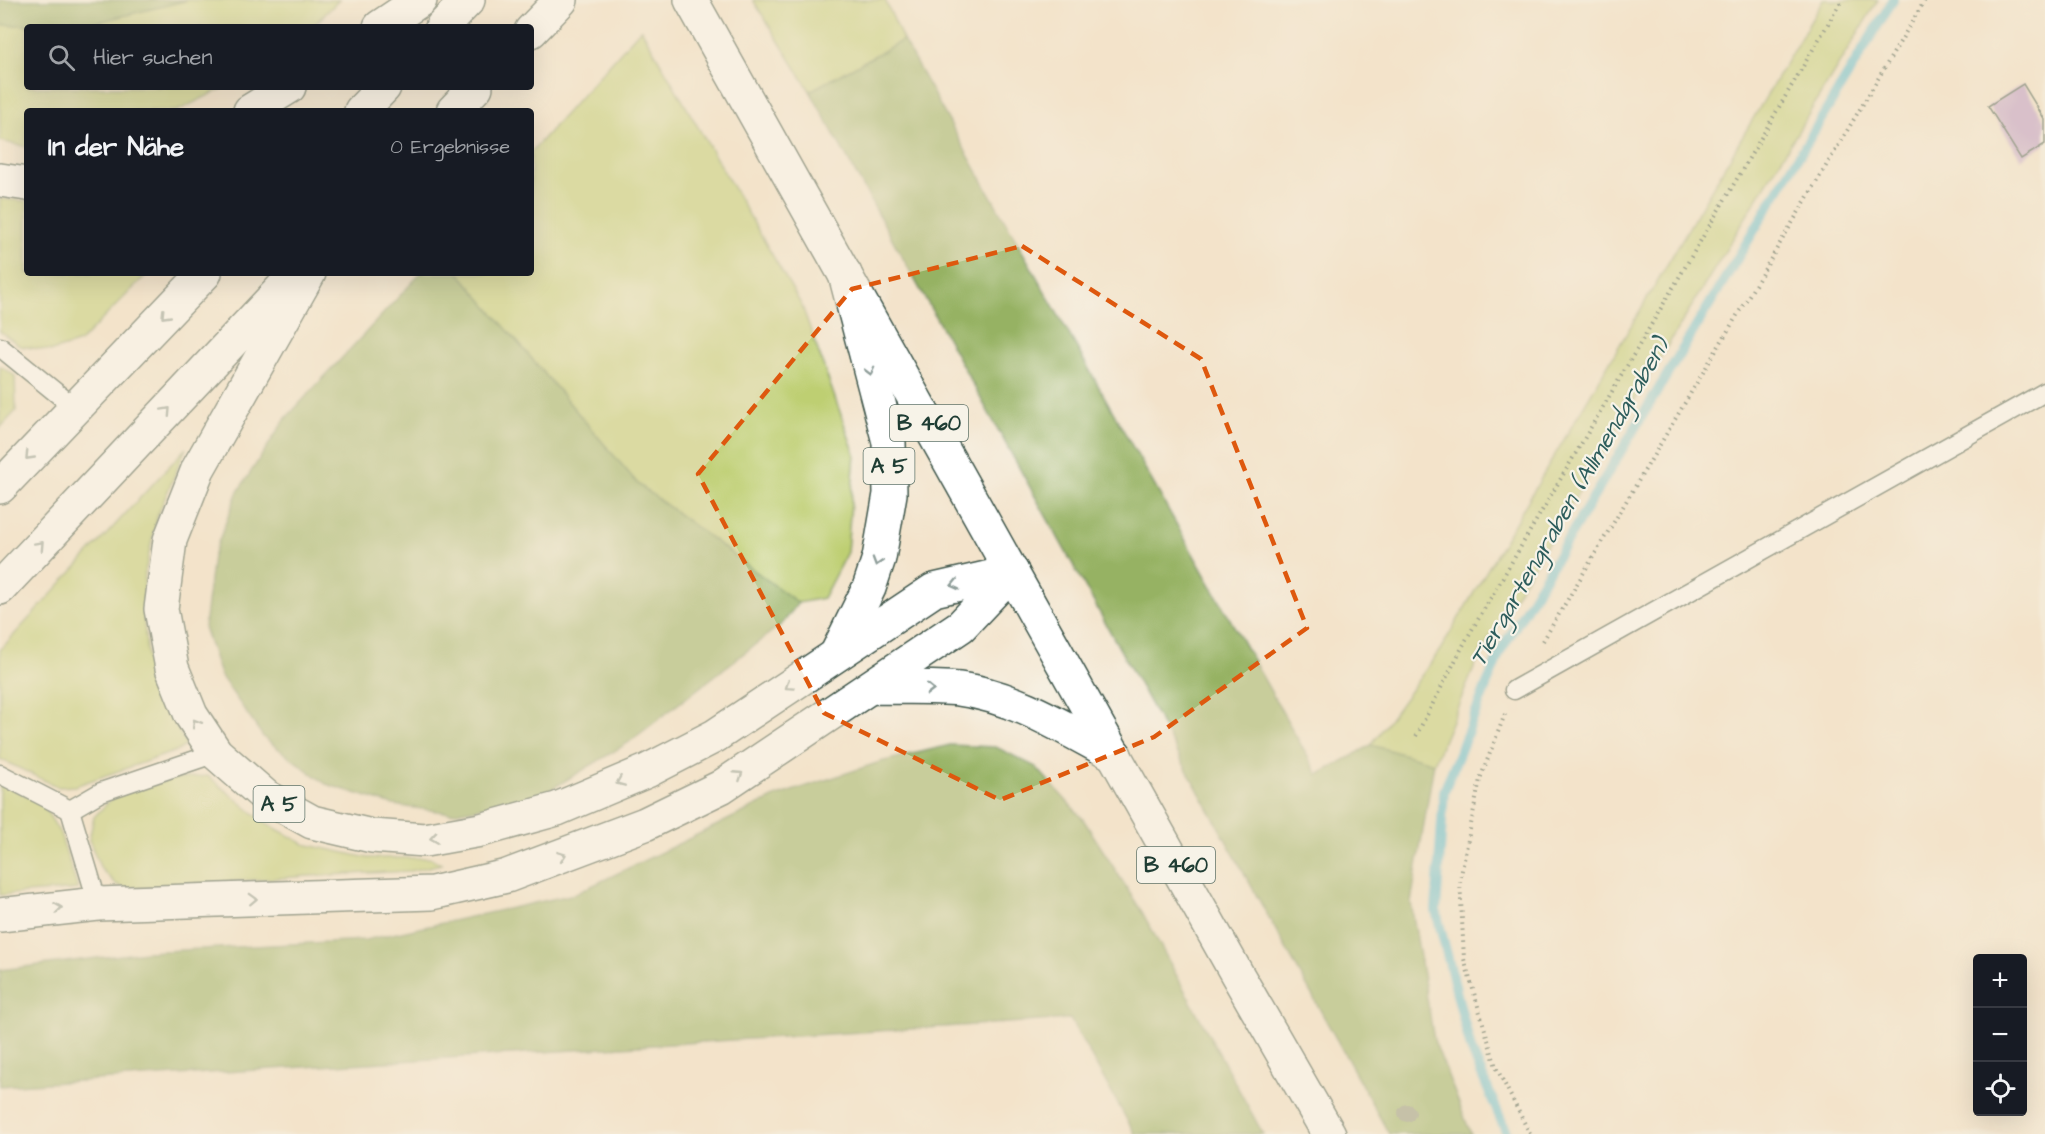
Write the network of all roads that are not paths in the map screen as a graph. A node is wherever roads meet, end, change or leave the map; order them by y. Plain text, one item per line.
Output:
1 (420, 0) edge
2 (468, 0) edge
3 (561, 0) edge
4 (691, 0) edge
5 (384, 24) edge
6 (445, 24) edge
7 (534, 28) edge
8 (284, 90) edge
9 (381, 90) edge
10 (473, 90) edge
11 (255, 108) edge
12 (364, 108) edge
13 (456, 108) edge
14 (0, 180) edge
15 (24, 184) edge
16 (845, 274) junction
17 (202, 276) edge
18 (294, 276) edge
19 (307, 276) edge
20 (0, 347) edge
21 (2045, 392) edge
22 (75, 408) junction
23 (0, 487) edge
24 (1012, 572) junction
25 (0, 588) edge
26 (837, 653) junction
27 (872, 687) junction
28 (1514, 690) road end
29 (216, 753) junction
30 (1115, 755) junction
31 (0, 774) edge
32 (70, 810) junction
33 (98, 904) junction
34 (0, 915) edge
35 (1329, 1134) edge

1 - 5 main road
2 - 6 main road
3 - 7 main road
4 - 16 main road, B 460
8 - 11 main road
9 - 12 main road
10 - 13 main road
14 - 15 main road
16 - 24 main road, B 460
16 -> 26 main road, A 5
17 -> 22 main road
25 -> 18 main road
29 -> 19 main road, A 5
20 - 22 lane
21 - 28 lane
22 -> 23 main road
24 -> 26 main road, A 5
24 - 27 main road
24 - 30 main road, B 460
26 -> 29 main road, A 5
27 -> 30 main road
33 -> 27 main road
29 - 32 lane
30 - 35 main road, B 460
31 - 32 lane
32 - 33 lane
34 -> 33 main road

